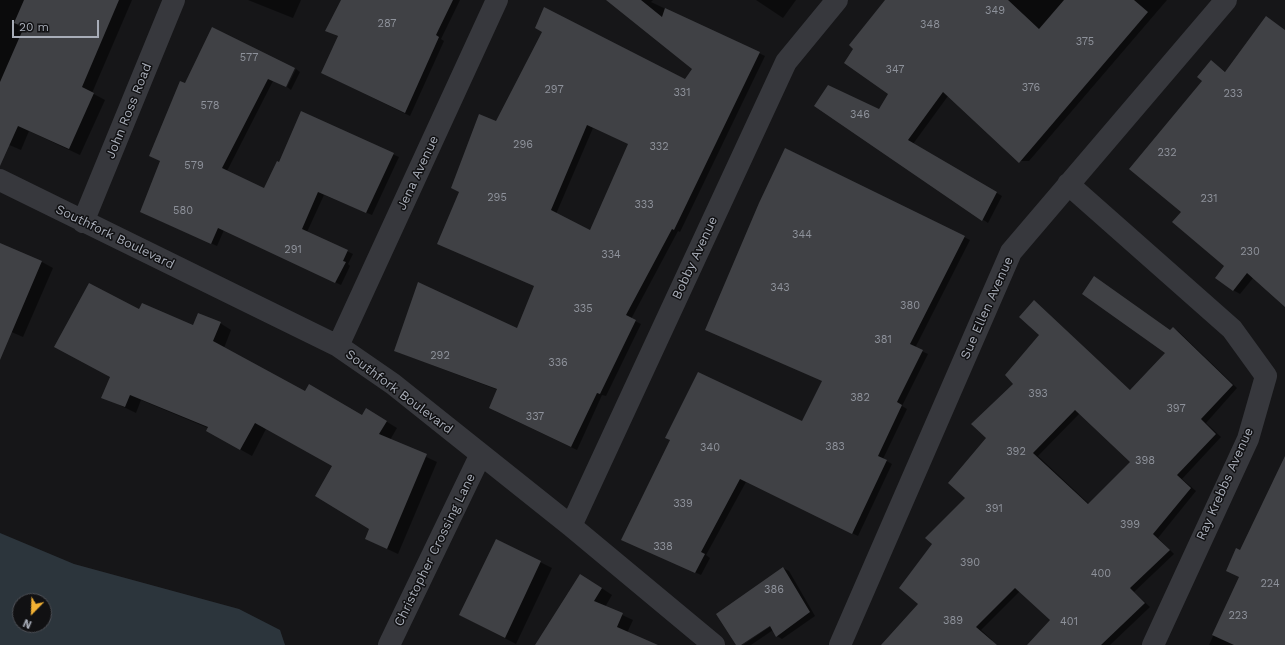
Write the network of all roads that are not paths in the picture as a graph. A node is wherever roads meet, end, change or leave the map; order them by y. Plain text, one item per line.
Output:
1 (174, 0) edge
2 (497, 0) edge
3 (837, 0) edge
4 (1226, 0) edge
5 (0, 180) edge
6 (1068, 184) junction
7 (83, 222) junction
8 (338, 346) junction
9 (480, 456) junction
10 (571, 526) junction
11 (389, 645) edge
12 (714, 645) edge
13 (840, 645) edge
14 (1152, 645) edge

1 - 7 street, John Ross Road
2 - 8 street, Jena Avenue
3 - 10 street, Bobby Avenue
4 - 6 street, Sue Ellen Avenue
5 - 7 street, Southfork Boulevard
6 - 13 street, Sue Ellen Avenue
6 - 14 street, Ray Krebbs Avenue
7 - 8 street, Southfork Boulevard
8 - 9 street, Southfork Boulevard
9 - 10 street, Southfork Boulevard
9 - 11 street, Christopher Crossing Lane
10 - 12 street, Southfork Boulevard

